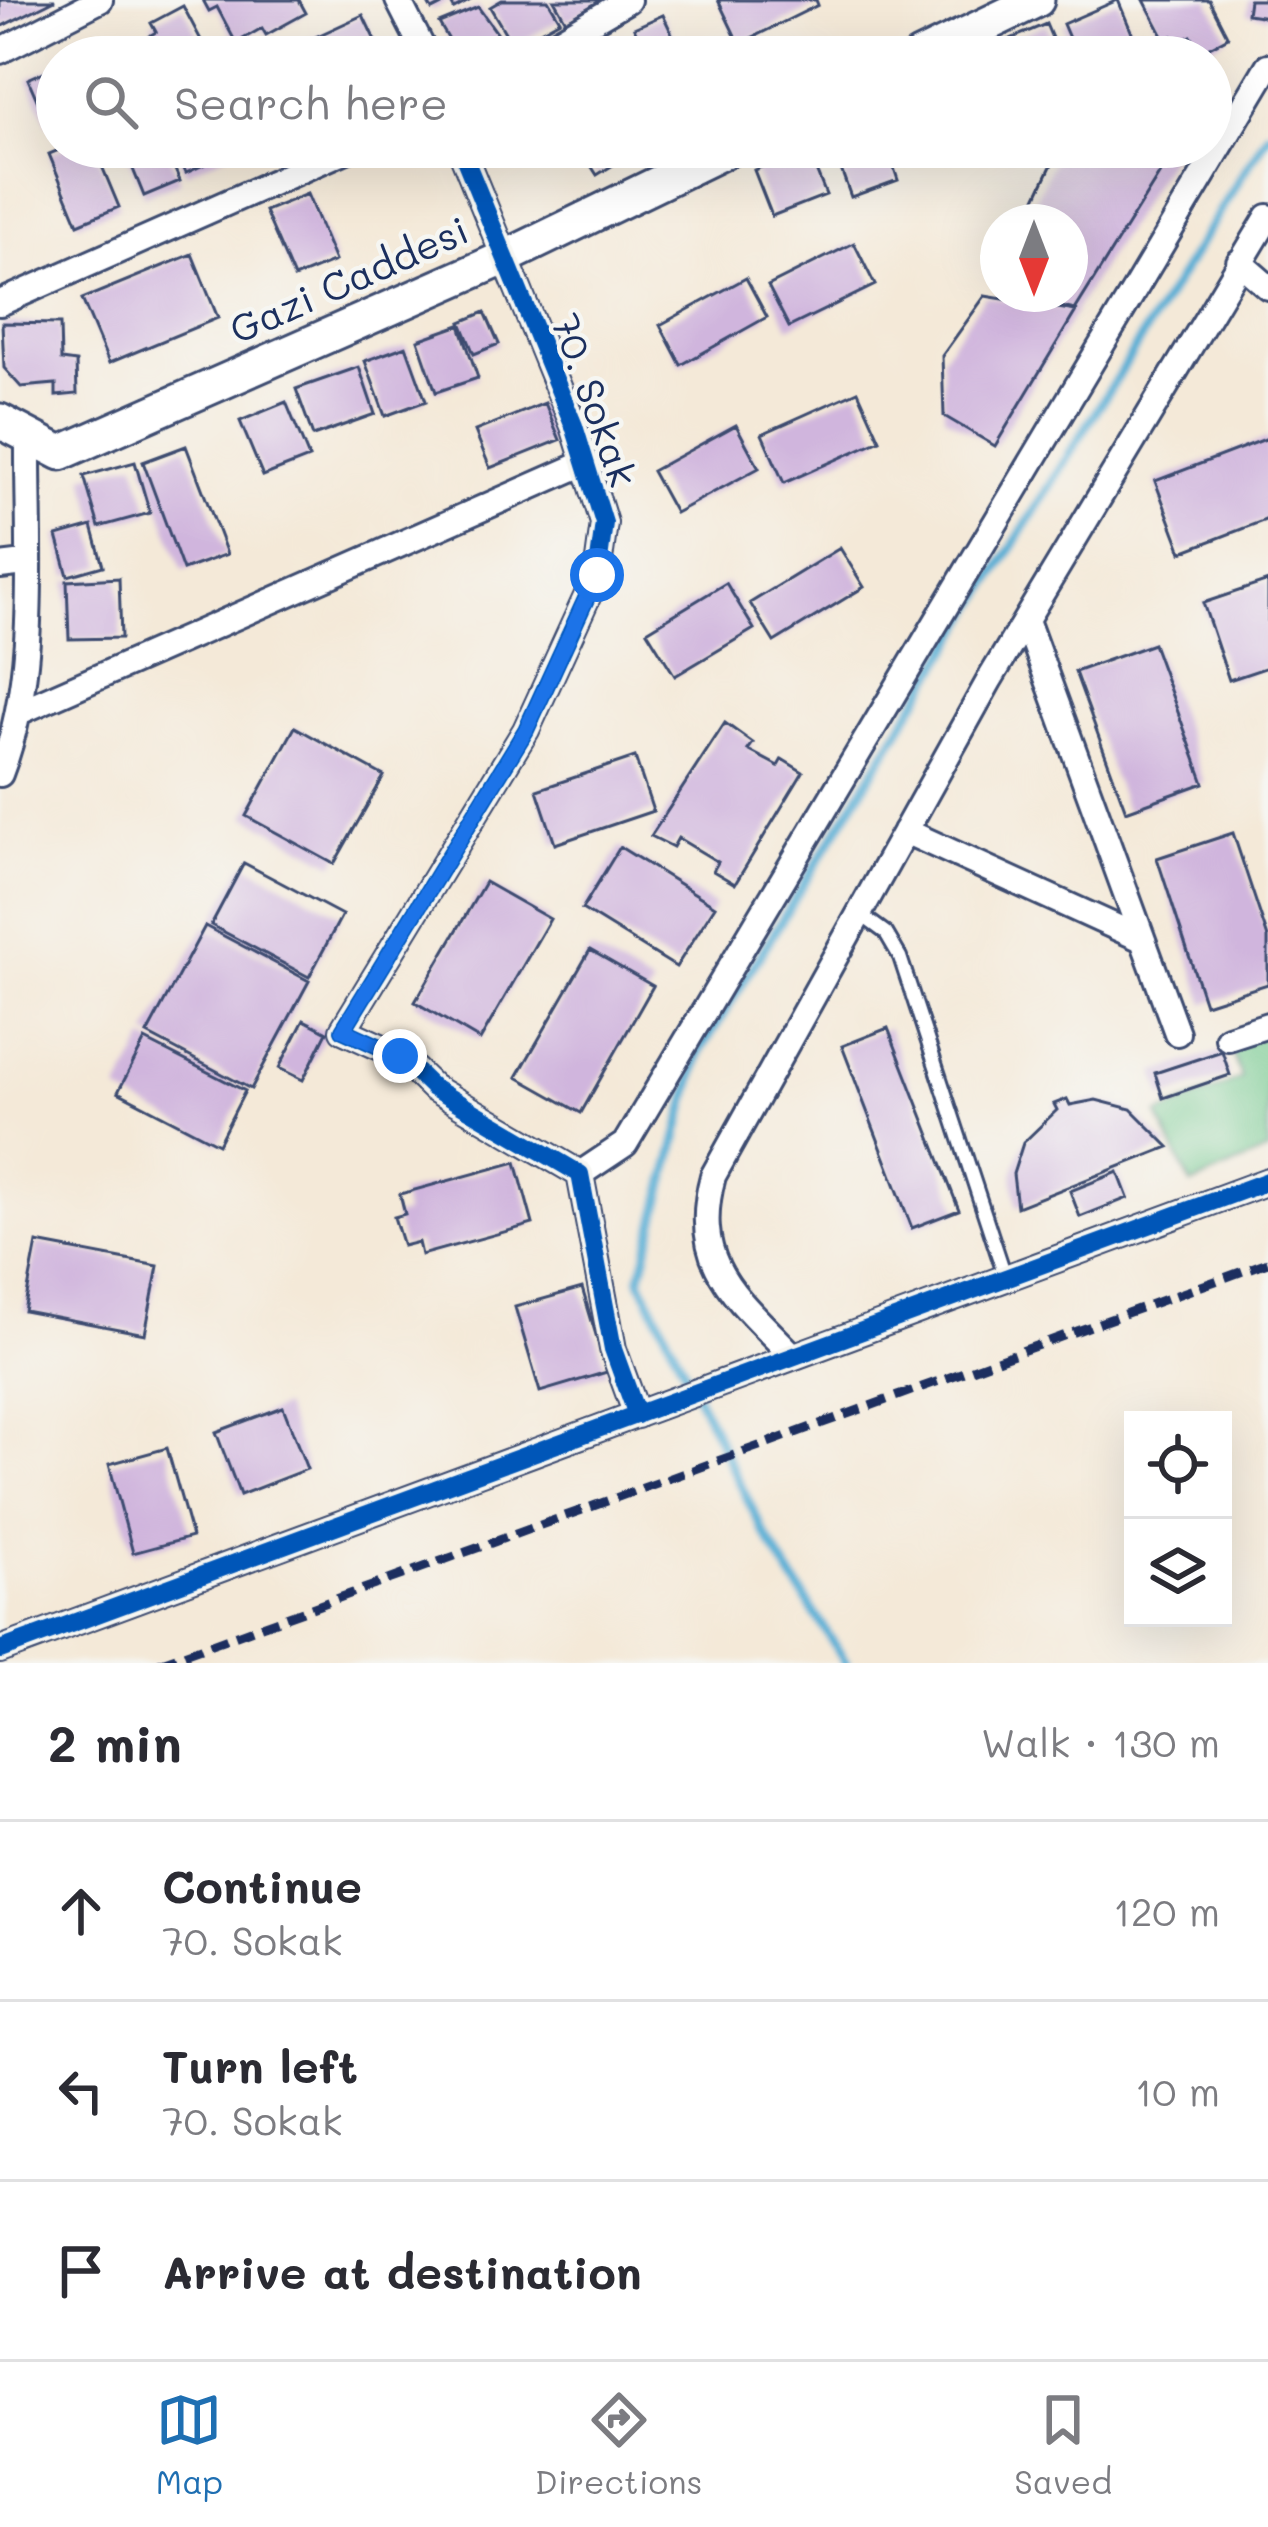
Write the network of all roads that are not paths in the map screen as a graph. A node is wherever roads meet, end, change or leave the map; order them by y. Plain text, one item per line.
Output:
1 (100, 0) edge
2 (398, 0) edge
3 (628, 0) edge
4 (1037, 0) edge
5 (416, 36) edge
6 (567, 36) edge
7 (962, 36) edge
8 (0, 51) edge
9 (1268, 66) edge
10 (1232, 126) edge
11 (305, 168) edge
12 (468, 168) edge
13 (690, 168) edge
14 (1207, 168) edge
15 (1268, 217) edge
16 (504, 258) junction
17 (1239, 262) junction
18 (1268, 287) edge
19 (0, 303) edge
20 (14, 430) edge
21 (585, 463) junction
22 (13, 565) edge
23 (1026, 620) junction
24 (19, 712) junction
25 (0, 774) edge
26 (905, 831) junction
27 (858, 913) junction
28 (1142, 939) junction
29 (1268, 1025) edge
30 (1177, 1033) dead end
31 (1228, 1038) dead end
32 (580, 1174) junction
33 (1268, 1181) edge
34 (1006, 1280) junction
35 (793, 1356) junction
36 (637, 1415) junction
37 (0, 1650) edge

1 - 8 street
2 - 5 street
3 - 6 street
4 - 7 street
9 - 10 street
11 - 19 street
12 - 16 street, 70. Sokak
13 - 16 street, Gazi Caddesi
14 - 32 street
15 - 17 street
16 - 20 street, Gazi Caddesi
16 - 21 street, 70. Sokak
17 - 18 street
17 - 23 street
20 - 22 street
21 - 24 street
21 - 32 street, 70. Sokak
22 - 24 street
23 - 26 street
23 - 28 street
24 - 25 street
26 - 27 street
26 - 28 street
27 - 34 lane
27 - 35 street
28 - 30 street
29 - 31 street
32 - 36 street
33 - 34 street
34 - 35 street
35 - 36 street
36 - 37 street

